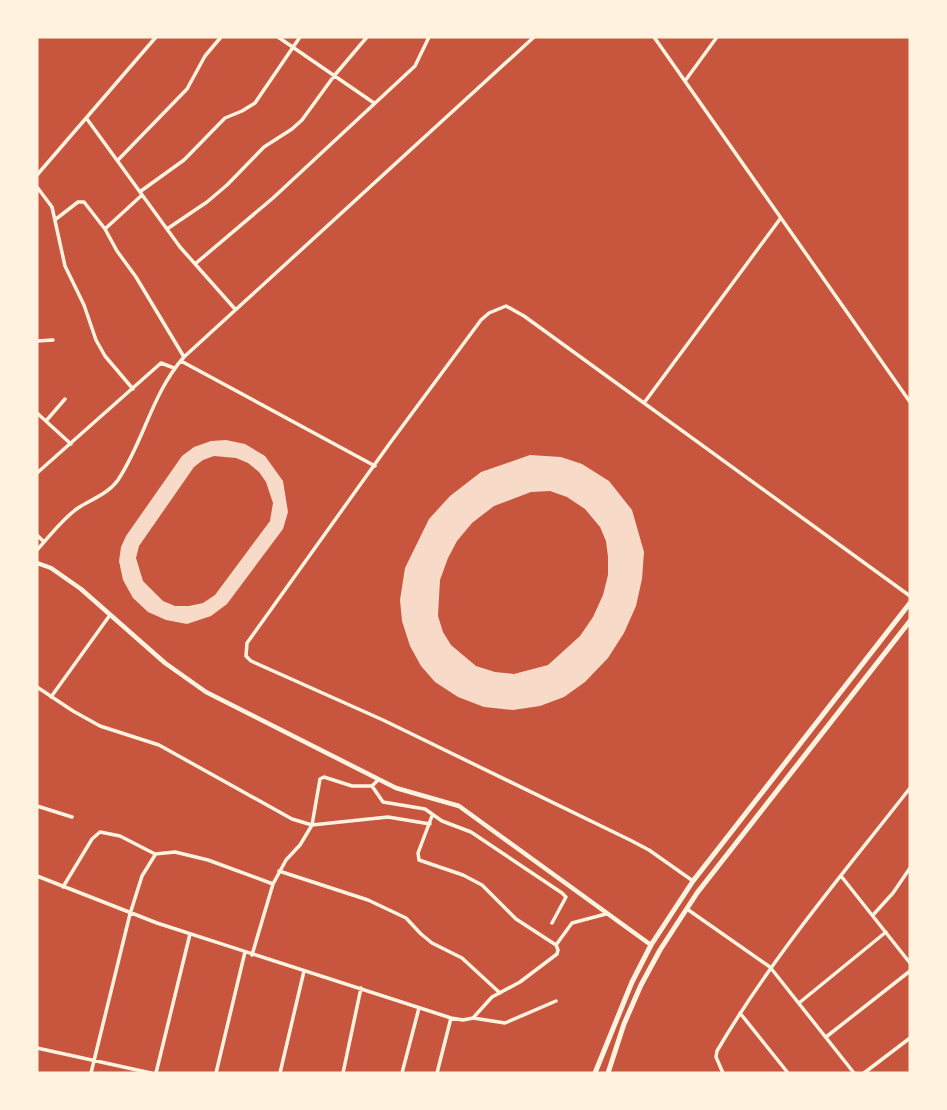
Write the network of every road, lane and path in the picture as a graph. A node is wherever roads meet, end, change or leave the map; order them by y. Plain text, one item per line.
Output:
1 (156, 37) edge
2 (221, 37) edge
3 (278, 37) edge
4 (300, 37) edge
5 (367, 37) edge
6 (429, 37) edge
7 (534, 37) edge
8 (654, 37) edge
9 (717, 37) edge
10 (293, 46) junction
11 (334, 76) junction
12 (685, 82) junction
13 (374, 103) junction
14 (87, 119) junction
15 (118, 160) junction
16 (37, 175) edge
17 (37, 187) edge
18 (142, 193) junction
19 (56, 219) junction
20 (780, 219) junction
21 (105, 229) junction
22 (167, 229) junction
23 (195, 264) junction
24 (235, 309) junction
25 (53, 340) dead end
26 (37, 341) edge
27 (182, 359) junction
28 (174, 368) junction
29 (132, 388) junction
30 (65, 399) dead end
31 (910, 402) edge
32 (644, 403) junction
33 (37, 413) edge
34 (46, 421) junction
35 (71, 444) junction
36 (375, 466) junction
37 (37, 473) edge
38 (37, 535) edge
39 (44, 542) junction
40 (37, 550) edge
41 (37, 563) edge
42 (910, 596) edge
43 (910, 603) edge
44 (110, 614) junction
45 (910, 621) edge
46 (37, 687) edge
47 (51, 697) junction
48 (378, 780) junction
49 (372, 786) junction
50 (910, 788) edge
51 (37, 806) edge
52 (432, 816) junction
53 (72, 817) dead end
54 (430, 824) junction
55 (312, 825) junction
56 (155, 854) junction
57 (910, 868) edge
58 (279, 870) junction
59 (37, 876) edge
60 (841, 876) junction
61 (693, 881) junction
62 (273, 884) junction
63 (62, 887) junction
64 (687, 909) junction
65 (130, 914) junction
66 (606, 914) junction
67 (873, 915) junction
68 (552, 923) dead end
69 (886, 932) junction
70 (190, 934) junction
71 (556, 945) junction
72 (651, 945) junction
73 (245, 952) junction
74 (252, 955) junction
75 (910, 962) edge
76 (770, 967) junction
77 (304, 971) junction
78 (910, 971) edge
79 (361, 988) junction
80 (500, 993) junction
81 (556, 1001) dead end
82 (799, 1003) junction
83 (419, 1008) junction
84 (740, 1013) junction
85 (451, 1018) junction
86 (473, 1018) junction
87 (826, 1037) junction
88 (910, 1038) edge
89 (37, 1048) edge
90 (94, 1059) junction
91 (91, 1073) edge
92 (151, 1073) edge
93 (156, 1073) edge
94 (216, 1073) edge
95 (280, 1073) edge
96 (343, 1073) edge
97 (402, 1073) edge
98 (437, 1073) edge
99 (595, 1073) edge
100 (608, 1073) edge
101 (723, 1073) edge
102 (788, 1073) edge
103 (854, 1073) edge
104 (864, 1073) edge

1 - 14 street
2 - 15 street
3 - 10 street
4 - 10 street
5 - 11 street
6 - 13 street
7 - 24 street
8 - 12 street
9 - 12 street
10 - 11 street
10 - 18 street
11 - 13 street
11 - 22 street
12 - 20 street
13 - 23 street
14 - 15 street
14 - 16 street
15 - 18 street
17 - 19 street
18 - 21 street
18 - 22 street
19 - 21 street
19 - 29 street
20 - 31 street
20 - 32 street
21 - 27 street
22 - 23 street
23 - 24 street
24 - 27 street
25 - 26 street
27 - 28 street
27 - 36 street
28 - 29 street
28 - 39 street
29 - 35 street
30 - 34 street
32 - 36 street
32 - 42 street
33 - 34 street
34 - 35 street
35 - 37 street
36 - 61 street
38 - 39 street
39 - 40 street
41 - 44 street
43 - 61 main road
44 - 47 street
44 - 48 street
45 - 64 main road
46 - 47 street
47 - 55 street
48 - 49 street
48 - 66 street
49 - 52 street
49 - 55 street
50 - 60 street
51 - 53 street
52 - 54 street
52 - 68 street
54 - 55 street
54 - 71 street
55 - 58 street
56 - 62 street
56 - 63 street
56 - 65 street
57 - 67 street
58 - 62 street
58 - 80 street
59 - 63 street
60 - 67 street
60 - 76 street
61 - 72 main road
62 - 74 street
63 - 65 street
64 - 76 street
64 - 100 main road
65 - 70 street
65 - 90 street
66 - 71 street
66 - 72 street
67 - 69 street
69 - 75 street
69 - 82 street
70 - 73 street
70 - 93 street
71 - 80 street
72 - 99 main road
73 - 74 street
73 - 94 street
74 - 77 street
76 - 82 street
76 - 84 street
77 - 79 street
77 - 95 street
78 - 87 street
79 - 83 street
79 - 96 street
80 - 86 street
81 - 86 street
82 - 87 street
83 - 85 street
83 - 97 street
84 - 101 street
84 - 102 street
85 - 86 street
85 - 98 street
87 - 103 street
88 - 104 street
89 - 90 street
90 - 91 street
90 - 92 street

